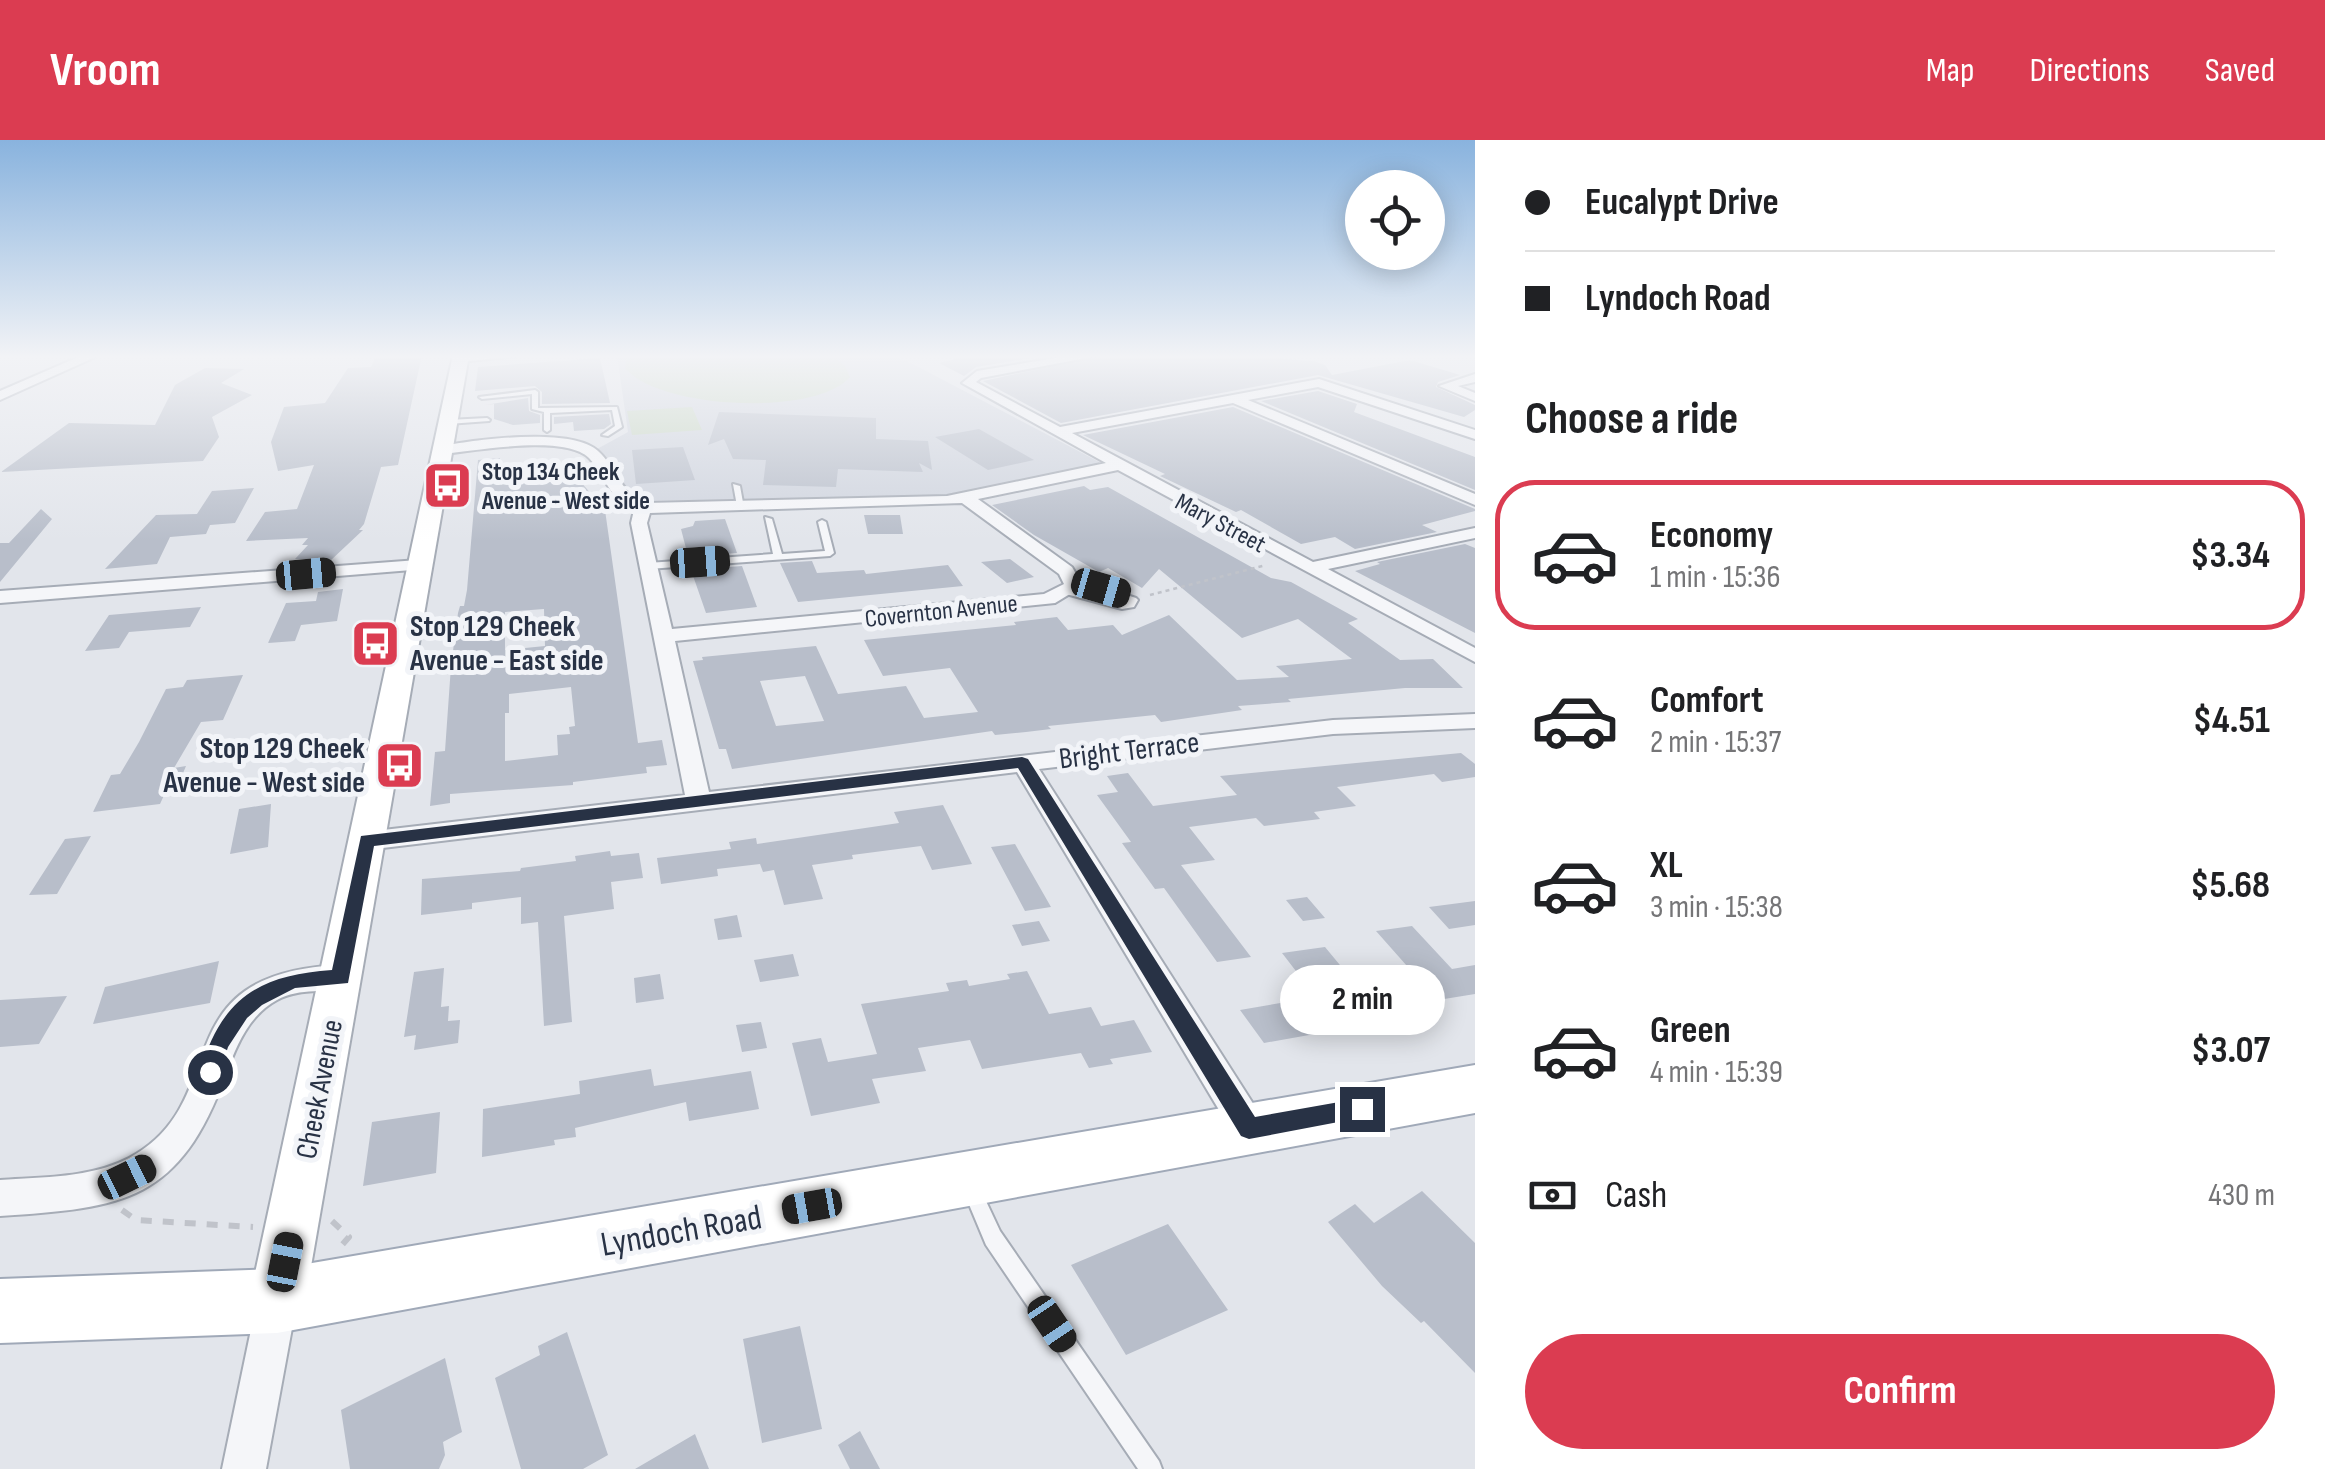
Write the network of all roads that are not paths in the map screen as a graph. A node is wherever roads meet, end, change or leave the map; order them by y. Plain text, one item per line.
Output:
1 (449, 417) edge
2 (547, 417) edge
3 (617, 417) edge
4 (1028, 417) edge
5 (1133, 417) edge
6 (1277, 417) edge
7 (1419, 417) edge
8 (488, 418) dead end
9 (448, 420) junction
10 (1055, 432) junction
11 (606, 434) dead end
12 (549, 435) junction
13 (1475, 436) edge
14 (442, 450) junction
15 (1116, 466) junction
16 (736, 486) dead end
17 (966, 499) junction
18 (1475, 500) edge
19 (741, 506) junction
20 (642, 508) junction
21 (768, 518) dead end
22 (822, 522) dead end
23 (1475, 533) edge
24 (778, 556) junction
25 (418, 566) junction
26 (648, 566) junction
27 (1309, 568) junction
28 (1072, 587) junction
29 (1128, 596) road end
30 (0, 597) edge
31 (664, 636) junction
32 (1475, 656) edge
33 (1475, 721) edge
34 (1022, 762) junction
35 (698, 801) junction
36 (366, 840) junction
37 (341, 977) junction
38 (1475, 1089) edge
39 (1249, 1128) junction
40 (967, 1179) junction
41 (0, 1198) edge
42 (277, 1301) junction
43 (0, 1311) edge
44 (244, 1469) edge
45 (1150, 1469) edge

1 - 9 street, Cheek Avenue
2 - 12 lane
3 - 11 lane
4 - 10 street, Mary Street
5 - 10 street
6 - 18 street
7 - 13 street
8 - 9 lane
9 - 14 street, Cheek Avenue
10 - 15 street, Mary Street
12 - 14 street
12 - 20 street
14 - 25 street, Cheek Avenue
15 - 17 street
15 - 27 street, Mary Street
16 - 19 lane
17 - 19 street
17 - 28 street, Covernton Avenue
19 - 20 street
20 - 26 street
21 - 24 lane
22 - 24 lane
23 - 27 street
24 - 26 lane
25 - 30 street
25 - 36 street, Cheek Avenue
26 - 31 street
27 - 32 street, Mary Street
28 - 29 lane
28 - 31 street, Covernton Avenue
31 - 35 street
33 - 34 street, Bright Terrace
34 - 35 street, Bright Terrace
34 - 39 street
35 - 36 street, Bright Terrace
36 - 37 street, Cheek Avenue
37 - 41 street
37 - 42 street, Cheek Avenue
38 - 39 main road, Lyndoch Road
39 - 40 main road, Lyndoch Road
40 - 42 main road, Lyndoch Road
40 - 45 lane
42 - 43 main road, Lyndoch Road
42 - 44 street, Cheek Avenue

